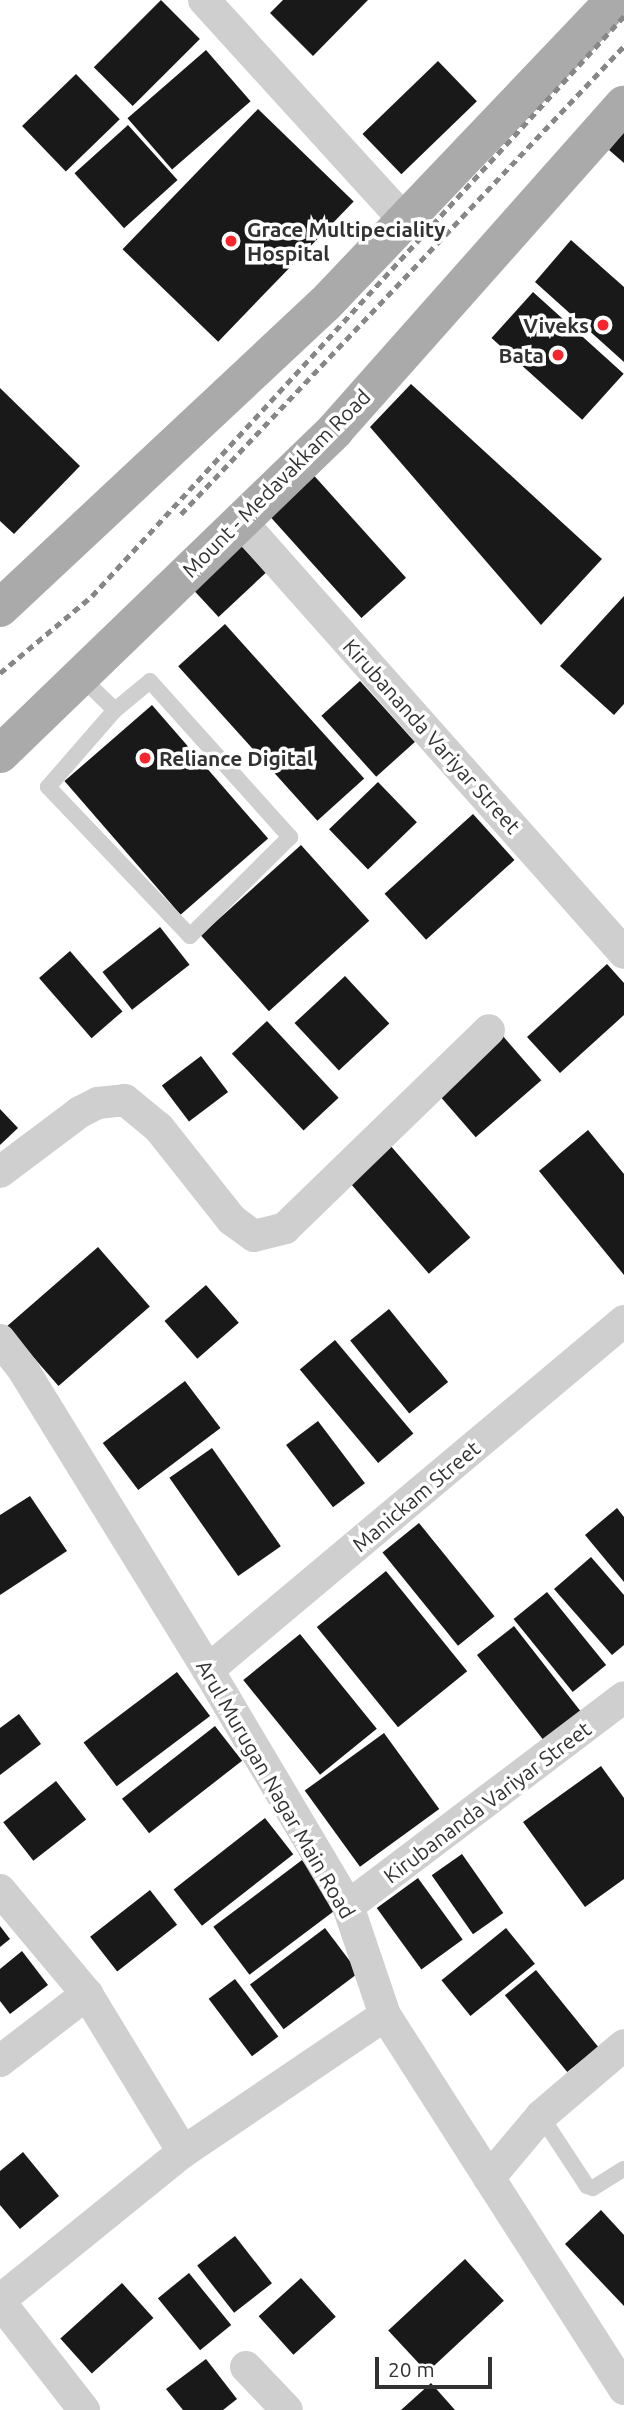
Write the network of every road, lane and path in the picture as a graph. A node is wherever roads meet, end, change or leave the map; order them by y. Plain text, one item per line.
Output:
1 (614, 0) edge
2 (212, 3) edge
3 (624, 105) edge
4 (406, 222) junction
5 (239, 519) junction
6 (4, 595) edge
7 (80, 676) junction
8 (115, 710) junction
9 (0, 754) edge
10 (624, 953) edge
11 (489, 1030) dead end
12 (0, 1172) edge
13 (624, 1321) edge
14 (0, 1340) edge
15 (208, 1670) junction
16 (624, 1697) edge
17 (0, 1890) edge
18 (348, 1906) junction
19 (87, 1994) junction
20 (385, 2015) junction
21 (624, 2045) edge
22 (0, 2060) edge
23 (541, 2116) junction
24 (183, 2152) junction
25 (624, 2169) edge
26 (489, 2178) junction
27 (0, 2301) edge
28 (246, 2367) dead end
29 (624, 2389) edge
30 (84, 2410) edge
31 (287, 2410) edge

1 - 4 main road
2 - 4 street
3 - 5 main road, Mount - Medavakkam Road
4 - 6 main road
5 - 7 main road, Mount - Medavakkam Road
5 - 10 street, Kirubananda Variyar Street
7 - 8 lane
7 - 9 main road, Mount - Medavakkam Road
8 - 8 lane
11 - 12 street
13 - 15 street, Manickam Street
14 - 15 street, Arul Murugan Nagar Main Road
15 - 18 street, Arul Murugan Nagar Main Road
16 - 18 street, Kirubananda Variyar Street
17 - 19 street
18 - 20 street, Arul Murugan Nagar Main Road
19 - 22 street
19 - 24 street
20 - 24 street
20 - 26 street, Arul Murugan Nagar Main Road
21 - 23 street
23 - 25 lane
23 - 26 street
24 - 27 street
26 - 29 street, Arul Murugan Nagar Main Road
27 - 30 street
28 - 31 street

